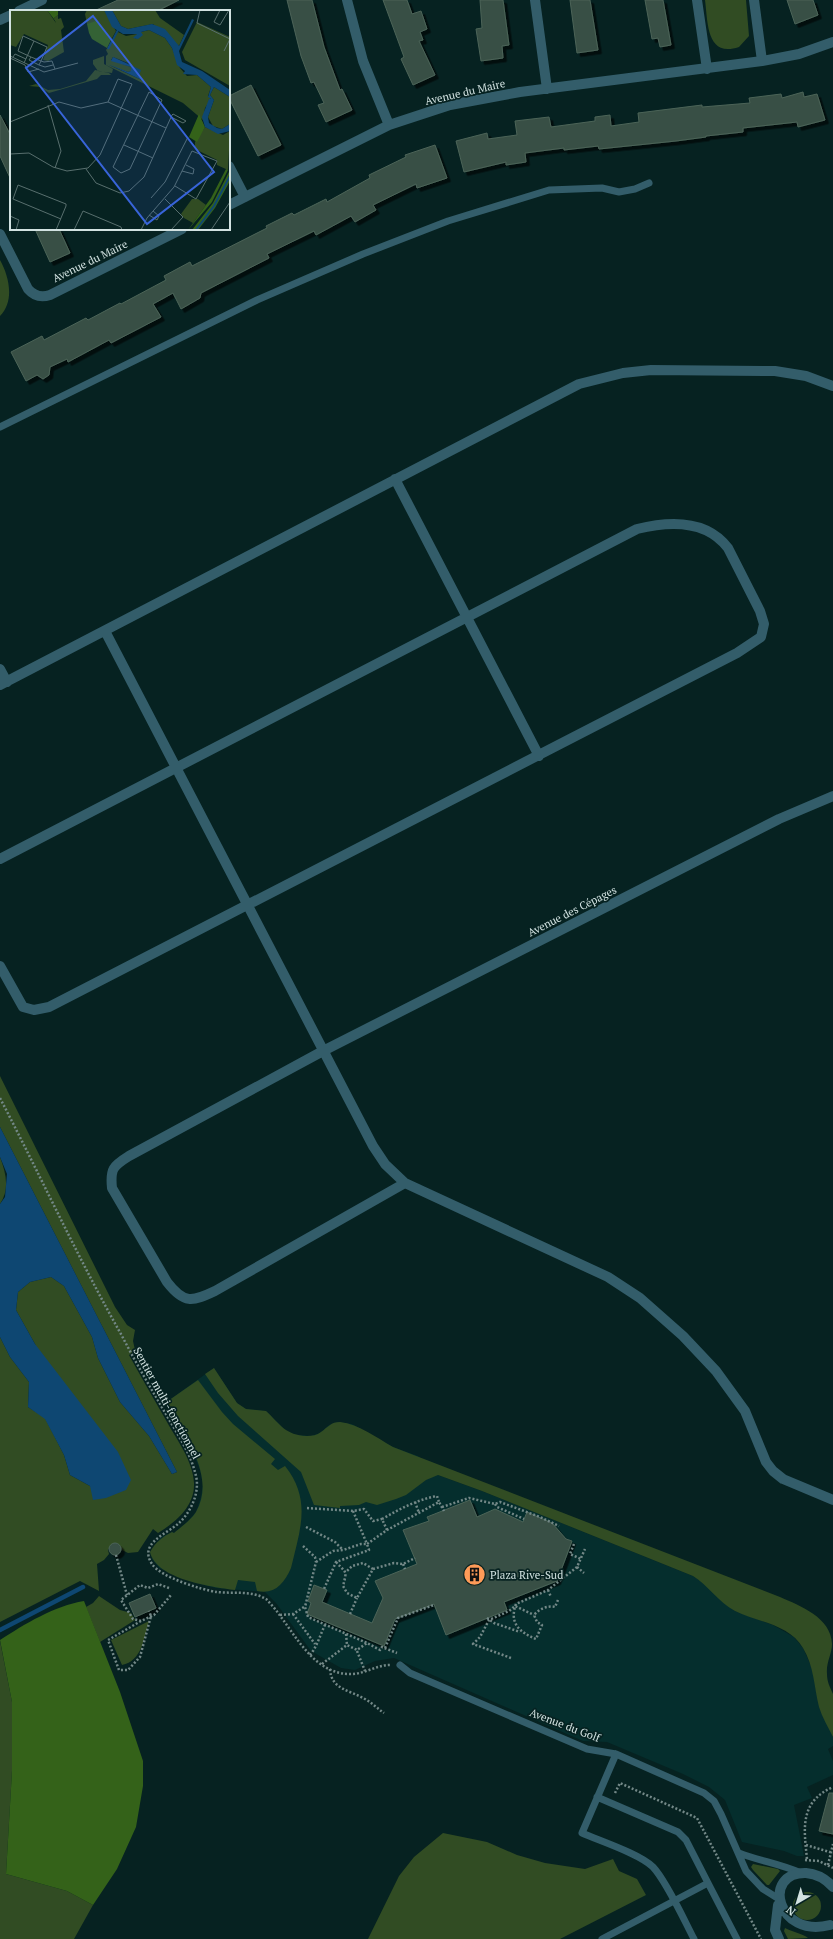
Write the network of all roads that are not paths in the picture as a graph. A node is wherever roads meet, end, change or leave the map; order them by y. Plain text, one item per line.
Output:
1 (42, 0) edge
2 (347, 0) edge
3 (535, 0) edge
4 (697, 0) edge
5 (754, 0) edge
6 (21, 10) edge
7 (10, 15) edge
8 (0, 20) edge
9 (833, 42) edge
10 (762, 61) junction
11 (707, 68) junction
12 (547, 89) junction
13 (390, 125) junction
14 (230, 168) edge
15 (649, 183) dead end
16 (245, 197) junction
17 (230, 204) edge
18 (178, 230) edge
19 (0, 234) edge
20 (833, 386) edge
21 (0, 428) edge
22 (396, 479) junction
23 (466, 617) junction
24 (105, 631) junction
25 (0, 669) edge
26 (3, 684) edge
27 (539, 756) junction
28 (176, 768) junction
29 (833, 796) edge
30 (0, 859) edge
31 (248, 907) junction
32 (0, 966) edge
33 (323, 1051) junction
34 (405, 1183) junction
35 (833, 1500) edge
36 (400, 1665) dead end
37 (616, 1754) junction
38 (597, 1797) junction
39 (739, 1853) junction
40 (802, 1874) junction
41 (708, 1883) junction
42 (833, 1887) edge
43 (779, 1899) junction
44 (674, 1902) junction
45 (832, 1924) edge
46 (824, 1934) dead end
47 (602, 1939) edge
48 (694, 1939) edge
49 (737, 1939) edge
50 (779, 1939) edge

1 - 6 street
2 - 13 street
3 - 12 street
4 - 11 street
5 - 10 street
7 - 8 street
9 - 10 street, Avenue du Maire
10 - 11 street, Avenue du Maire
11 - 12 street, Avenue du Maire
12 - 13 street, Avenue du Maire
13 - 16 street, Avenue du Maire
14 - 16 street
15 - 21 lane
16 - 17 street, Avenue du Maire
18 - 19 street, Avenue du Maire
20 - 22 street
22 - 23 street
22 - 24 street
23 - 27 street
23 - 27 street
23 - 28 street
24 - 26 street
24 - 28 street
25 - 26 street
27 - 31 street
28 - 30 street
28 - 31 street
29 - 33 street, Avenue des Cépages
31 - 32 street
31 - 33 street
33 - 34 street
33 - 34 street, Avenue des Cépages
34 - 35 street
36 - 37 lane, Avenue du Golf
37 - 38 lane
37 - 39 lane, Avenue du Golf
38 - 41 lane
38 - 44 lane
39 - 40 lane
39 - 43 lane, Avenue du Golf
40 - 42 street
40 - 43 street
41 - 44 lane
41 - 49 lane
43 - 45 street
43 - 50 street
44 - 47 lane
44 - 48 lane
45 - 46 street

